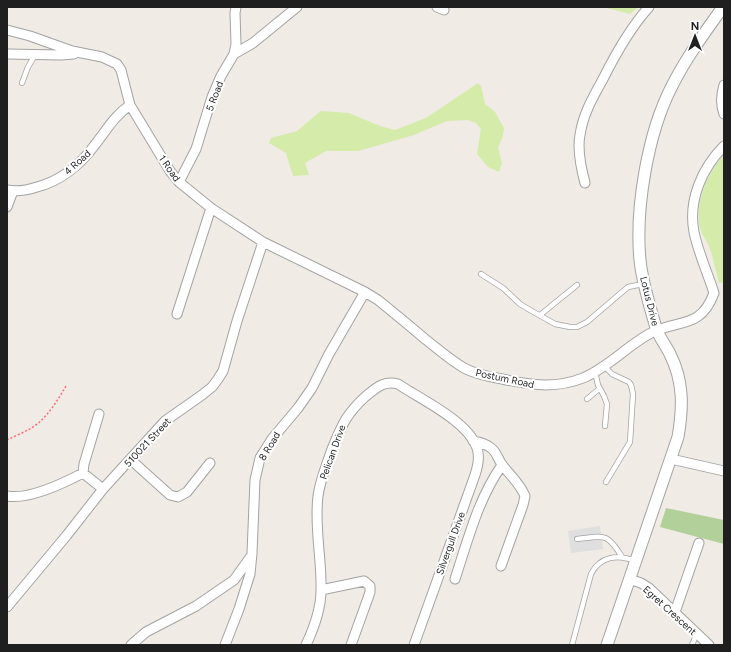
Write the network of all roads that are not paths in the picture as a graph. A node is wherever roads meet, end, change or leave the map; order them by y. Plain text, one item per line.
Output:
1 (236, 7) edge
2 (297, 7) edge
3 (649, 7) edge
4 (723, 7) edge
5 (7, 30) edge
6 (82, 53) junction
7 (7, 54) edge
8 (234, 54) junction
9 (35, 55) junction
10 (22, 83) dead end
11 (724, 85) edge
12 (130, 105) junction
13 (724, 114) edge
14 (724, 146) edge
15 (179, 182) junction
16 (585, 183) dead end
17 (10, 190) edge
18 (7, 207) edge
19 (211, 208) junction
20 (263, 242) junction
21 (481, 274) dead end
22 (645, 284) junction
23 (577, 285) dead end
24 (365, 292) junction
25 (724, 292) edge
26 (714, 293) junction
27 (177, 314) dead end
28 (540, 315) junction
29 (657, 330) junction
30 (604, 366) junction
31 (595, 372) junction
32 (599, 389) junction
33 (587, 399) dead end
34 (98, 414) dead end
35 (605, 426) dead end
36 (473, 440) junction
37 (671, 459) junction
38 (130, 460) junction
39 (210, 463) dead end
40 (502, 465) junction
41 (724, 471) edge
42 (83, 473) junction
43 (606, 482) dead end
44 (103, 489) junction
45 (7, 496) edge
46 (577, 539) dead end
47 (699, 543) dead end
48 (252, 554) junction
49 (622, 557) junction
50 (635, 561) junction
51 (501, 566) dead end
52 (455, 579) dead end
53 (629, 579) junction
54 (321, 590) junction
55 (7, 607) edge
56 (675, 612) junction
57 (697, 633) junction
58 (131, 645) edge
59 (225, 645) edge
60 (306, 645) edge
61 (351, 645) edge
62 (414, 645) edge
63 (572, 645) edge
64 (607, 645) edge
65 (692, 645) edge
66 (708, 645) edge

1 - 8 street, 5 Road
2 - 8 street
3 - 16 street
4 - 22 street, Lotus Drive
5 - 6 street, 1 Road
6 - 9 street
6 - 12 street, 1 Road
7 - 9 street
8 - 15 street, 5 Road
9 - 10 lane
11 - 13 street
12 - 15 street, 1 Road
12 - 17 street, 4 Road
14 - 26 street
15 - 19 street, 1 Road
17 - 18 street
19 - 20 street, 1 Road
19 - 27 street
20 - 24 street, 1 Road
20 - 38 street, 510021 Street
21 - 28 lane
22 - 28 lane
22 - 29 street, Lotus Drive
23 - 28 lane
24 - 31 street, Postum Road
24 - 48 street, 8 Road
25 - 26 street
26 - 29 street, Postum Road
29 - 30 street, Postum Road
29 - 37 street, Lotus Drive
30 - 31 street, Postum Road
30 - 43 lane
31 - 32 lane
32 - 33 lane
32 - 35 lane
34 - 42 street
36 - 40 street
36 - 54 street, Pelican Drive
36 - 62 street, Silvergull Drive
37 - 41 street
37 - 50 street, Lotus Drive
38 - 39 street
38 - 44 street, 510021 Street
40 - 51 street
40 - 52 street
42 - 44 street
42 - 45 street
44 - 55 street, 510021 Street
46 - 49 lane
47 - 56 street
48 - 58 street
48 - 59 street, 8 Road
49 - 50 lane
49 - 63 lane
50 - 53 street, Lotus Drive
53 - 56 street, Egret Crescent
53 - 64 street, Lotus Drive
54 - 60 street, Pelican Drive
54 - 61 street
56 - 57 street, Egret Crescent
57 - 65 lane
57 - 66 street, Egret Crescent

